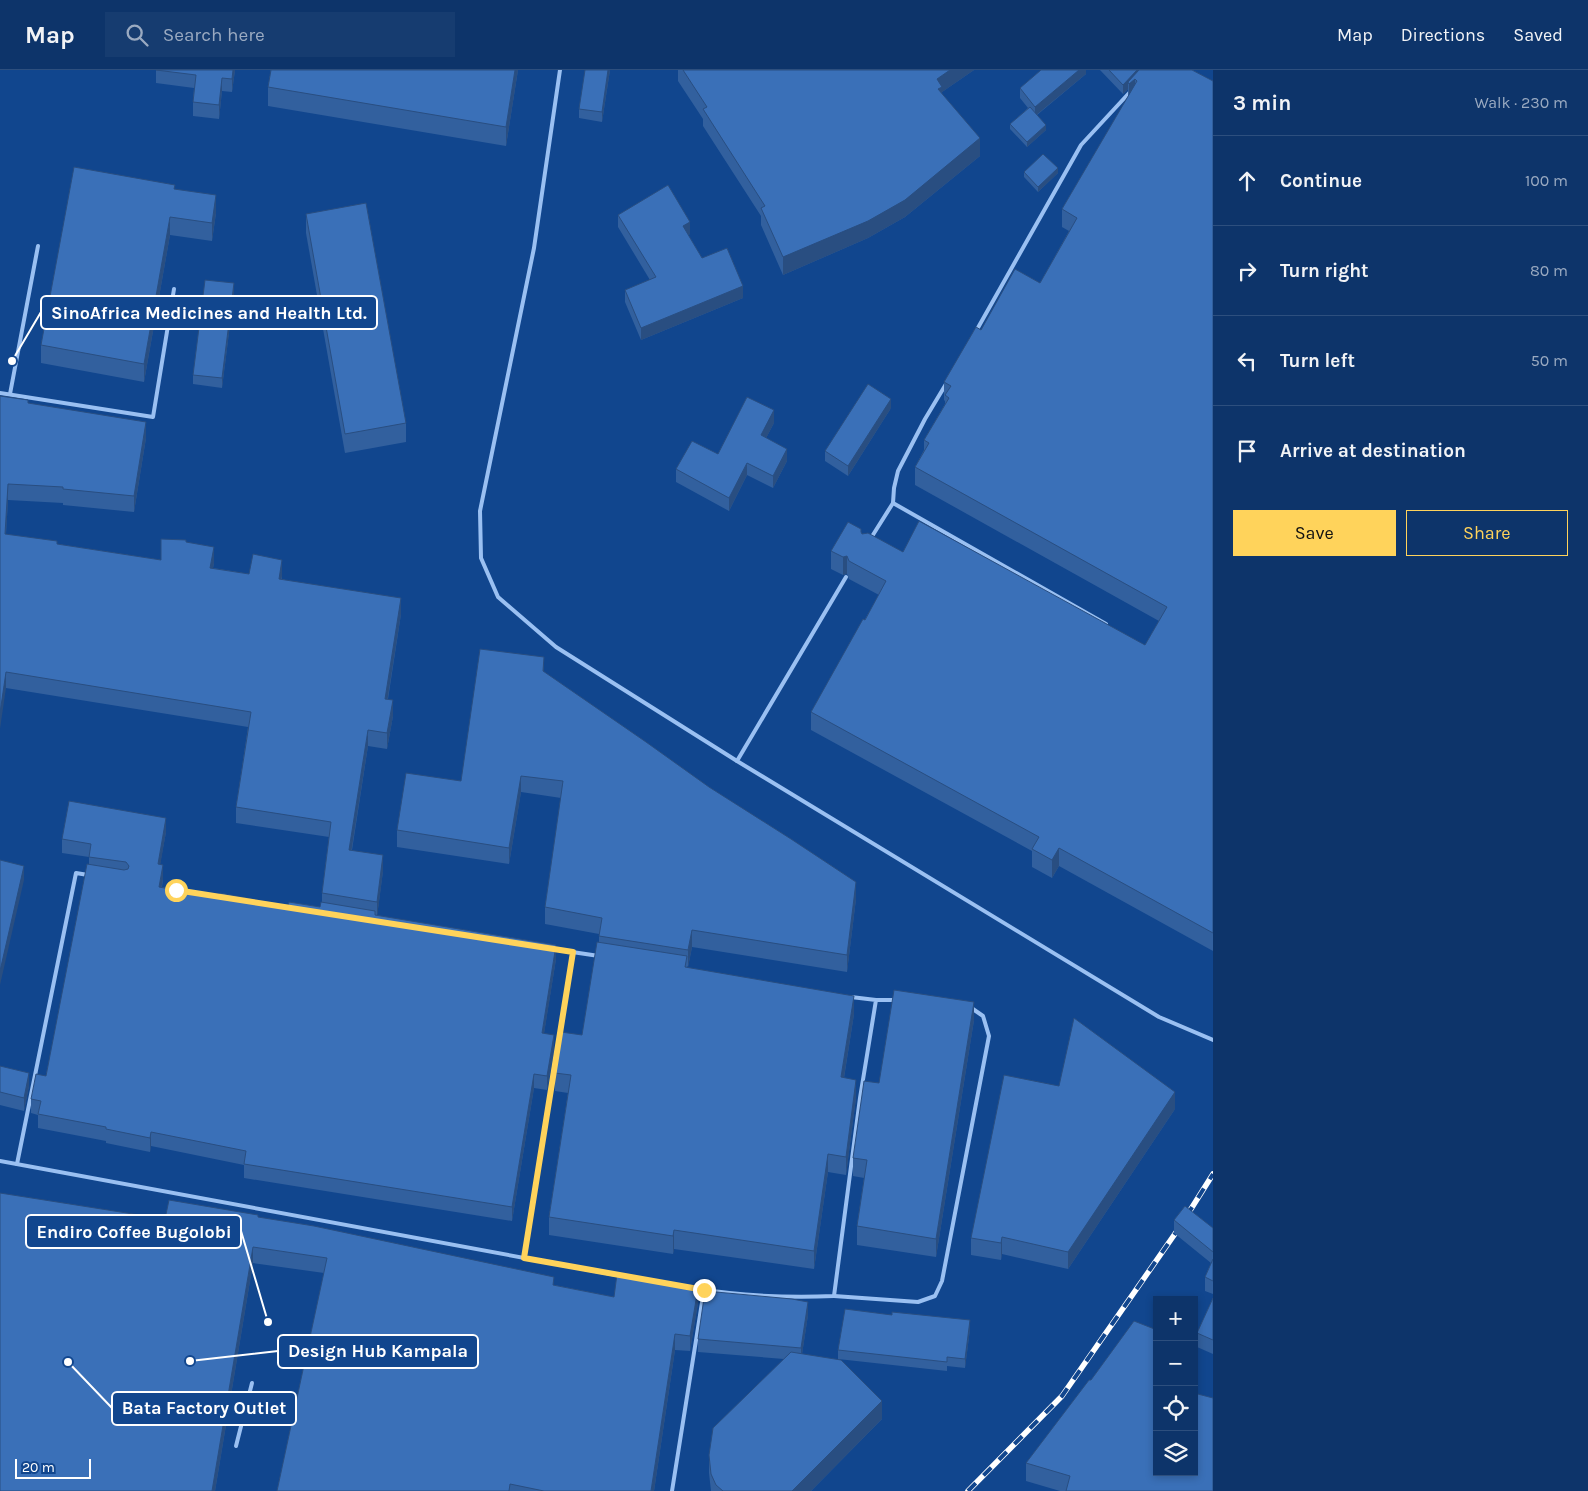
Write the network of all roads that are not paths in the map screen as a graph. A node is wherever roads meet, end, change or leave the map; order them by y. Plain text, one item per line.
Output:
1 (560, 70) edge
2 (1132, 90) edge
3 (38, 246) dead end
4 (174, 289) dead end
5 (971, 341) edge
6 (948, 380) edge
7 (0, 392) edge
8 (10, 394) junction
9 (893, 503) junction
10 (869, 541) edge
11 (846, 577) edge
12 (1112, 627) edge
13 (737, 761) junction
14 (95, 876) edge
15 (176, 890) edge
16 (234, 899) edge
17 (544, 948) edge
18 (573, 952) junction
19 (602, 957) edge
20 (841, 995) edge
21 (876, 1000) junction
22 (903, 1000) edge
23 (962, 1006) edge
24 (1213, 1040) edge
25 (0, 1161) edge
26 (17, 1164) junction
27 (524, 1258) junction
28 (627, 1276) edge
29 (684, 1286) edge
30 (704, 1290) junction
31 (834, 1296) junction
32 (252, 1383) dead end
33 (236, 1446) dead end
34 (672, 1491) edge

1 - 13 lane
2 - 5 lane
3 - 8 lane
4 - 8 lane
6 - 9 lane
7 - 8 lane
9 - 10 lane
9 - 12 lane
11 - 13 lane
13 - 24 lane
14 - 26 lane
15 - 16 lane
17 - 18 lane
18 - 19 lane
18 - 27 lane
20 - 21 lane
21 - 22 lane
21 - 31 lane
23 - 31 lane
25 - 26 lane
26 - 27 lane
27 - 28 lane
29 - 30 lane
30 - 31 lane
30 - 34 lane
32 - 33 lane

